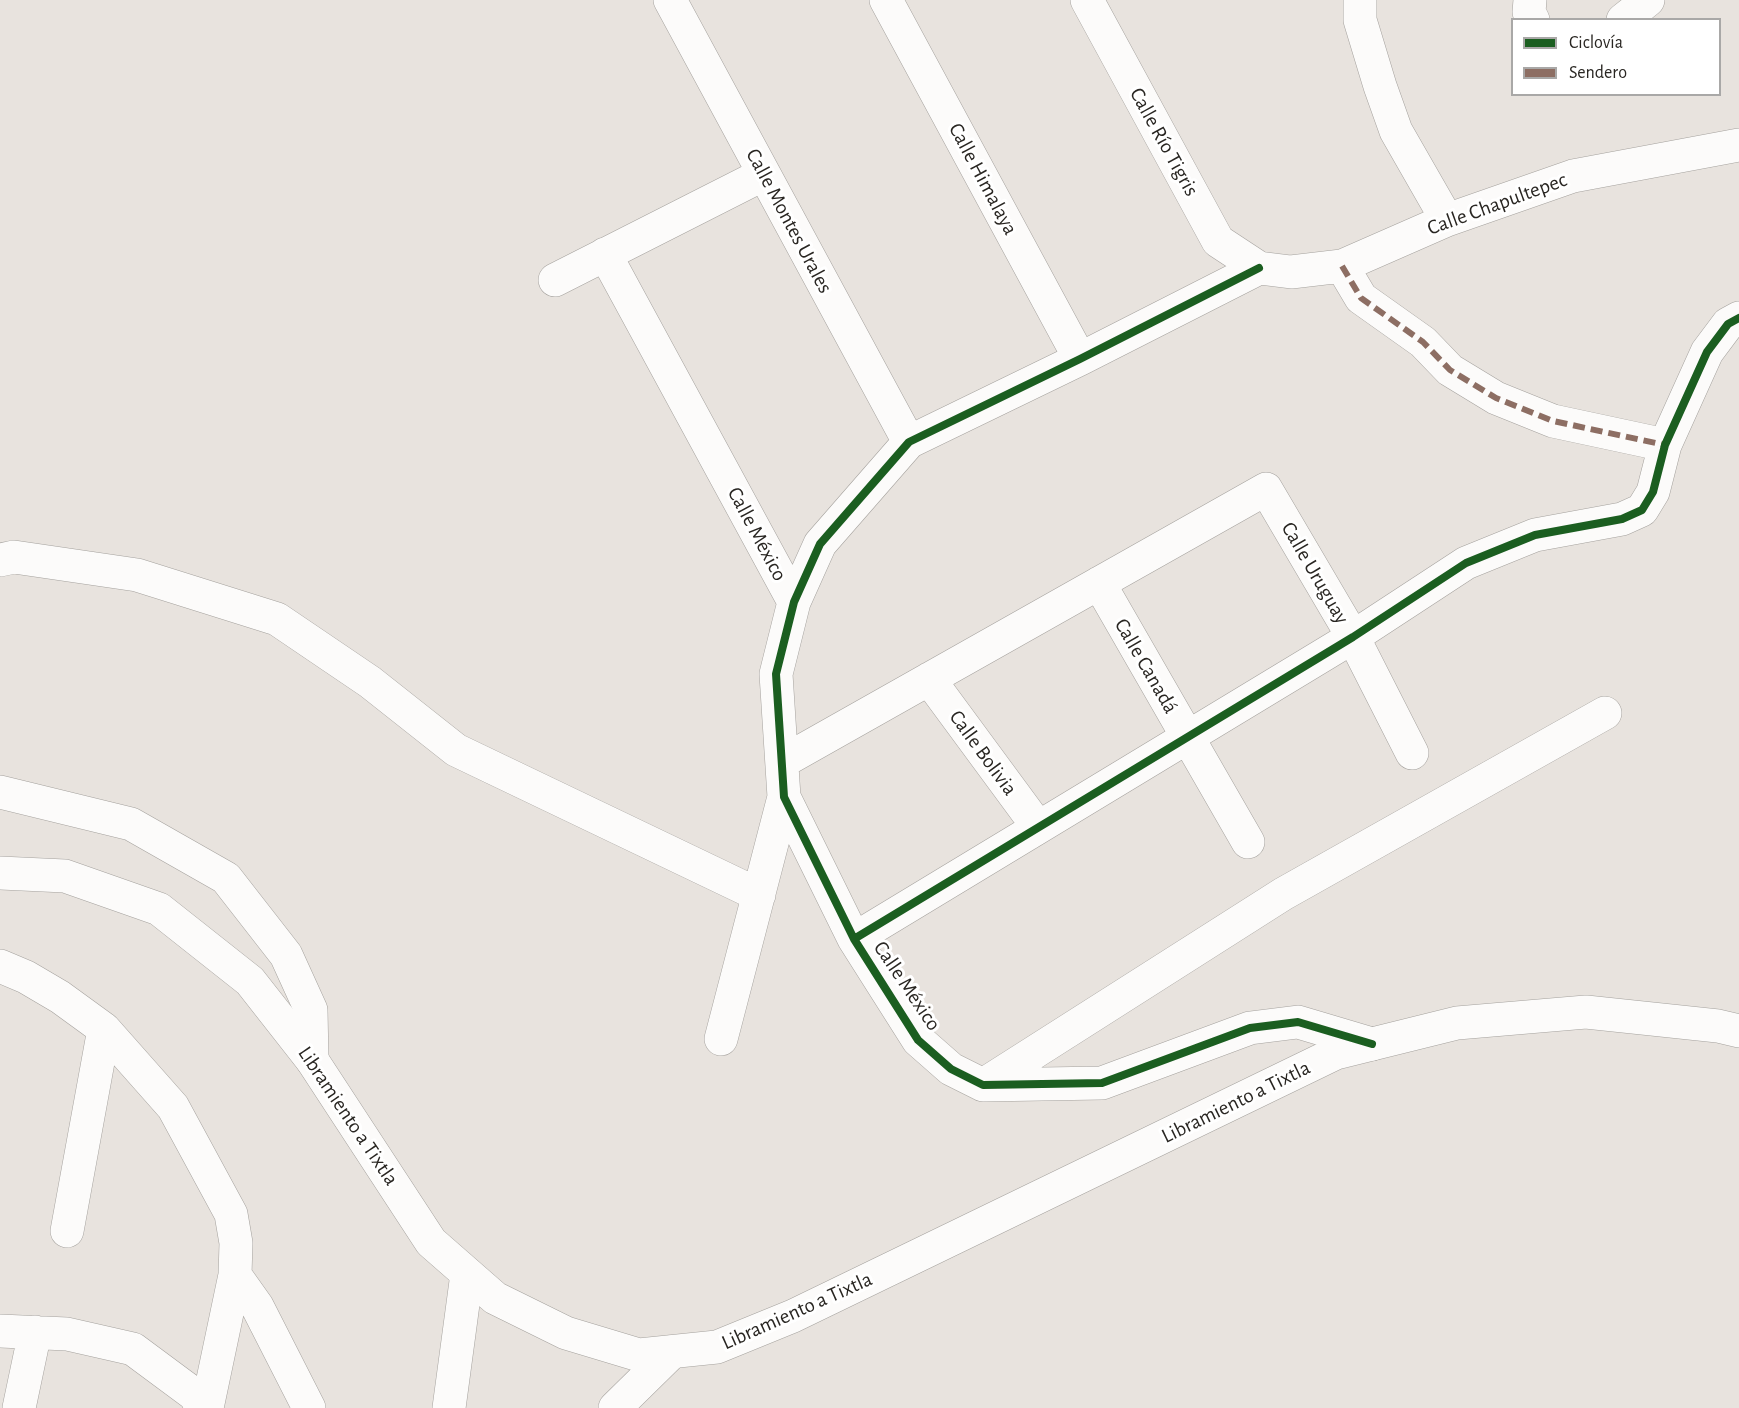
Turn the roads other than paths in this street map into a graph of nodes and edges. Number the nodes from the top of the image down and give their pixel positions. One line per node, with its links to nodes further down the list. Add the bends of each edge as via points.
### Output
1 (670, 0): 10 (street, Calle Montes Urales)
2 (886, 0): 17 (street, Calle Himalaya)
3 (1087, 0): 14 (street, Calle Río Tigris, via 1218,241)
4 (1360, 0): 11 (street, via 1360,20 1396,132)
5 (1530, 0): 7 (street)
6 (1648, 0): 8 (street)
7 (1532, 18)
8 (1626, 18)
9 (1739, 145): 11 (street, Calle Chapultepec, via 1573,176)
10 (764, 174): 12 (street); 18 (street, Calle Montes Urales)
11 (1447, 220): 13 (street, Calle Chapultepec)
12 (605, 254): 15 (street); 22 (street, Calle México)
13 (1342, 266): 14 (street, Calle Chapultepec, via 1291,272); 19 (street, via 1361,298 1423,342 1450,370 1496,398 1553,421)
14 (1259, 268): 17 (street)
15 (555, 280)
16 (1739, 318): 19 (street, via 1728,324 1707,352)
17 (1080, 359): 18 (street)
18 (909, 442): 22 (street, via 820,544)
19 (1665, 446): 23 (street, via 1653,492 1642,510 1622,519 1535,535 1466,563)
20 (0, 560): 34 (street, via 14,556 137,575 277,620 370,682 456,750)
21 (1099, 583): 23 (street, Calle Uruguay, via 1266,489); 24 (street); 26 (street, Calle Canadá)
22 (794, 602): 28 (street, Calle México, via 776,674)
23 (1353, 637): 26 (street); 27 (street, Calle Uruguay)
24 (929, 679): 28 (street); 31 (street, Calle Bolivia)
25 (1605, 713): 42 (street, via 1283,894)
26 (1187, 738): 31 (street); 32 (street, Calle Canadá)
27 (1412, 753)
28 (782, 762): 30 (street, Calle México)
29 (0, 792): 41 (street, via 131,824 226,878 286,955 311,1010)
30 (784, 797): 34 (street); 35 (street, Calle México)
31 (1038, 827): 35 (street)
32 (1248, 842)
33 (0, 873): 41 (street, Libramiento a Tixtla, via 64,876 159,909 250,981)
34 (759, 895): 39 (street)
35 (854, 939): 42 (street, Calle México, via 918,1040 951,1069)
36 (0, 966): 37 (street, via 60,997)
37 (104, 1029): 43 (street); 45 (street, via 173,1107 231,1214 236,1243)
38 (1739, 1031): 40 (street, Libramiento a Tixtla, via 1586,1012 1457,1023)
39 (721, 1039)
40 (1372, 1044): 42 (street, Calle México, via 1298,1022 1250,1028 1102,1083); 48 (street, Libramiento a Tixtla, via 1336,1053 793,1316 717,1347)
41 (312, 1060): 44 (street, Libramiento a Tixtla, via 431,1242)
42 (983, 1085)
43 (67, 1231)
44 (467, 1274): 48 (street, Libramiento a Tixtla, via 495,1298 566,1333 639,1355); 53 (street)
45 (235, 1275): 51 (street); 52 (street, via 258,1306)
46 (0, 1331): 47 (street)
47 (36, 1332): 49 (street); 50 (street, via 67,1334 134,1349 195,1395)
48 (672, 1352): 54 (street)
49 (19, 1408)
50 (202, 1408)
51 (207, 1408)
52 (309, 1408)
53 (449, 1408)
54 (615, 1408)

